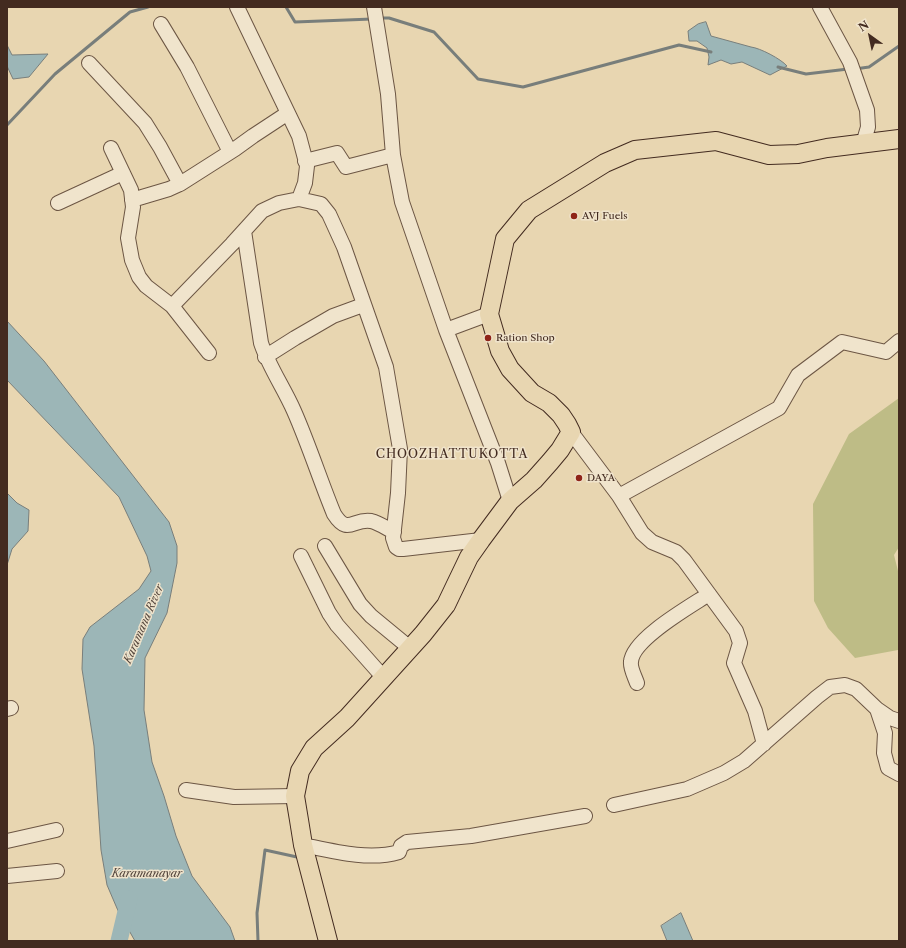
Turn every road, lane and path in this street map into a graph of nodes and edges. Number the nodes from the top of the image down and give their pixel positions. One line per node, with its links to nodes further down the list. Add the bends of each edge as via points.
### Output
1 (237, 7): 6 (street)
2 (374, 7): 11 (street, via 388,94)
3 (820, 7): 8 (street, via 852,68 867,110 868,127)
4 (161, 24): 10 (street, via 187,67)
5 (89, 63): 14 (street, via 144,123)
6 (288, 113): 10 (street); 12 (street, via 299,136)
7 (899, 139): 8 (main road)
8 (863, 144): 21 (main road, via 798,154 769,155 716,141 634,150 605,164 529,210 505,239)
9 (111, 148): 13 (street)
10 (230, 152): 14 (street)
11 (393, 155): 12 (street, via 346,167 337,153); 22 (street, via 407,218)
12 (306, 161): 15 (street, via 306,183)
13 (124, 173): 16 (street); 17 (street)
14 (180, 184): 16 (street)
15 (299, 199): 18 (street, via 279,203 262,212); 19 (street, via 321,204 329,214 344,246)
16 (132, 200): 20 (street, via 128,238 134,266 146,286)
17 (58, 203)
18 (244, 231): 20 (street); 25 (street, via 260,343)
19 (363, 305): 25 (street, via 332,316); 29 (street, via 386,367 400,449)
20 (172, 306): 24 (street)
21 (490, 314): 22 (street); 26 (main road, via 500,351 510,369 532,393 549,403 561,415)
22 (446, 330): 28 (street, via 498,463)
23 (899, 341): 27 (street, via 886,352 842,342 798,375 779,408)
24 (209, 353)
25 (265, 357): 29 (street, via 286,393 339,522 347,526 368,520)
26 (571, 432): 27 (street); 28 (main road, via 550,462)
27 (619, 496): 33 (street, via 642,533 652,542 676,552)
28 (510, 501): 30 (main road)
29 (394, 532): 30 (street, via 394,543 399,549)
30 (481, 540): 34 (main road, via 469,557 446,605)
31 (325, 546): 34 (street, via 360,604)
32 (301, 556): 35 (street, via 337,625)
33 (709, 594): 36 (street, via 646,638 634,652 630,663); 39 (street, via 736,631 740,643 734,663 755,712)
34 (411, 648): 35 (main road)
35 (384, 678): 42 (main road, via 347,718 310,752 300,771)
36 (637, 683)
37 (877, 709): 38 (street); 39 (street, via 856,689 844,685 830,687); 40 (street, via 885,733 884,753 888,768)
38 (899, 721)
39 (764, 744): 43 (street, via 744,761 688,790)
40 (899, 774)
41 (186, 790): 42 (street, via 234,797)
42 (295, 796): 47 (main road)
43 (614, 805)
44 (585, 816): 47 (street, via 472,836 407,842 401,846 399,852 391,854 345,854)
45 (56, 830): 46 (street)
46 (7, 841)
47 (303, 845): 50 (main road)
48 (56, 871): 49 (street)
49 (7, 876)
50 (328, 941)

